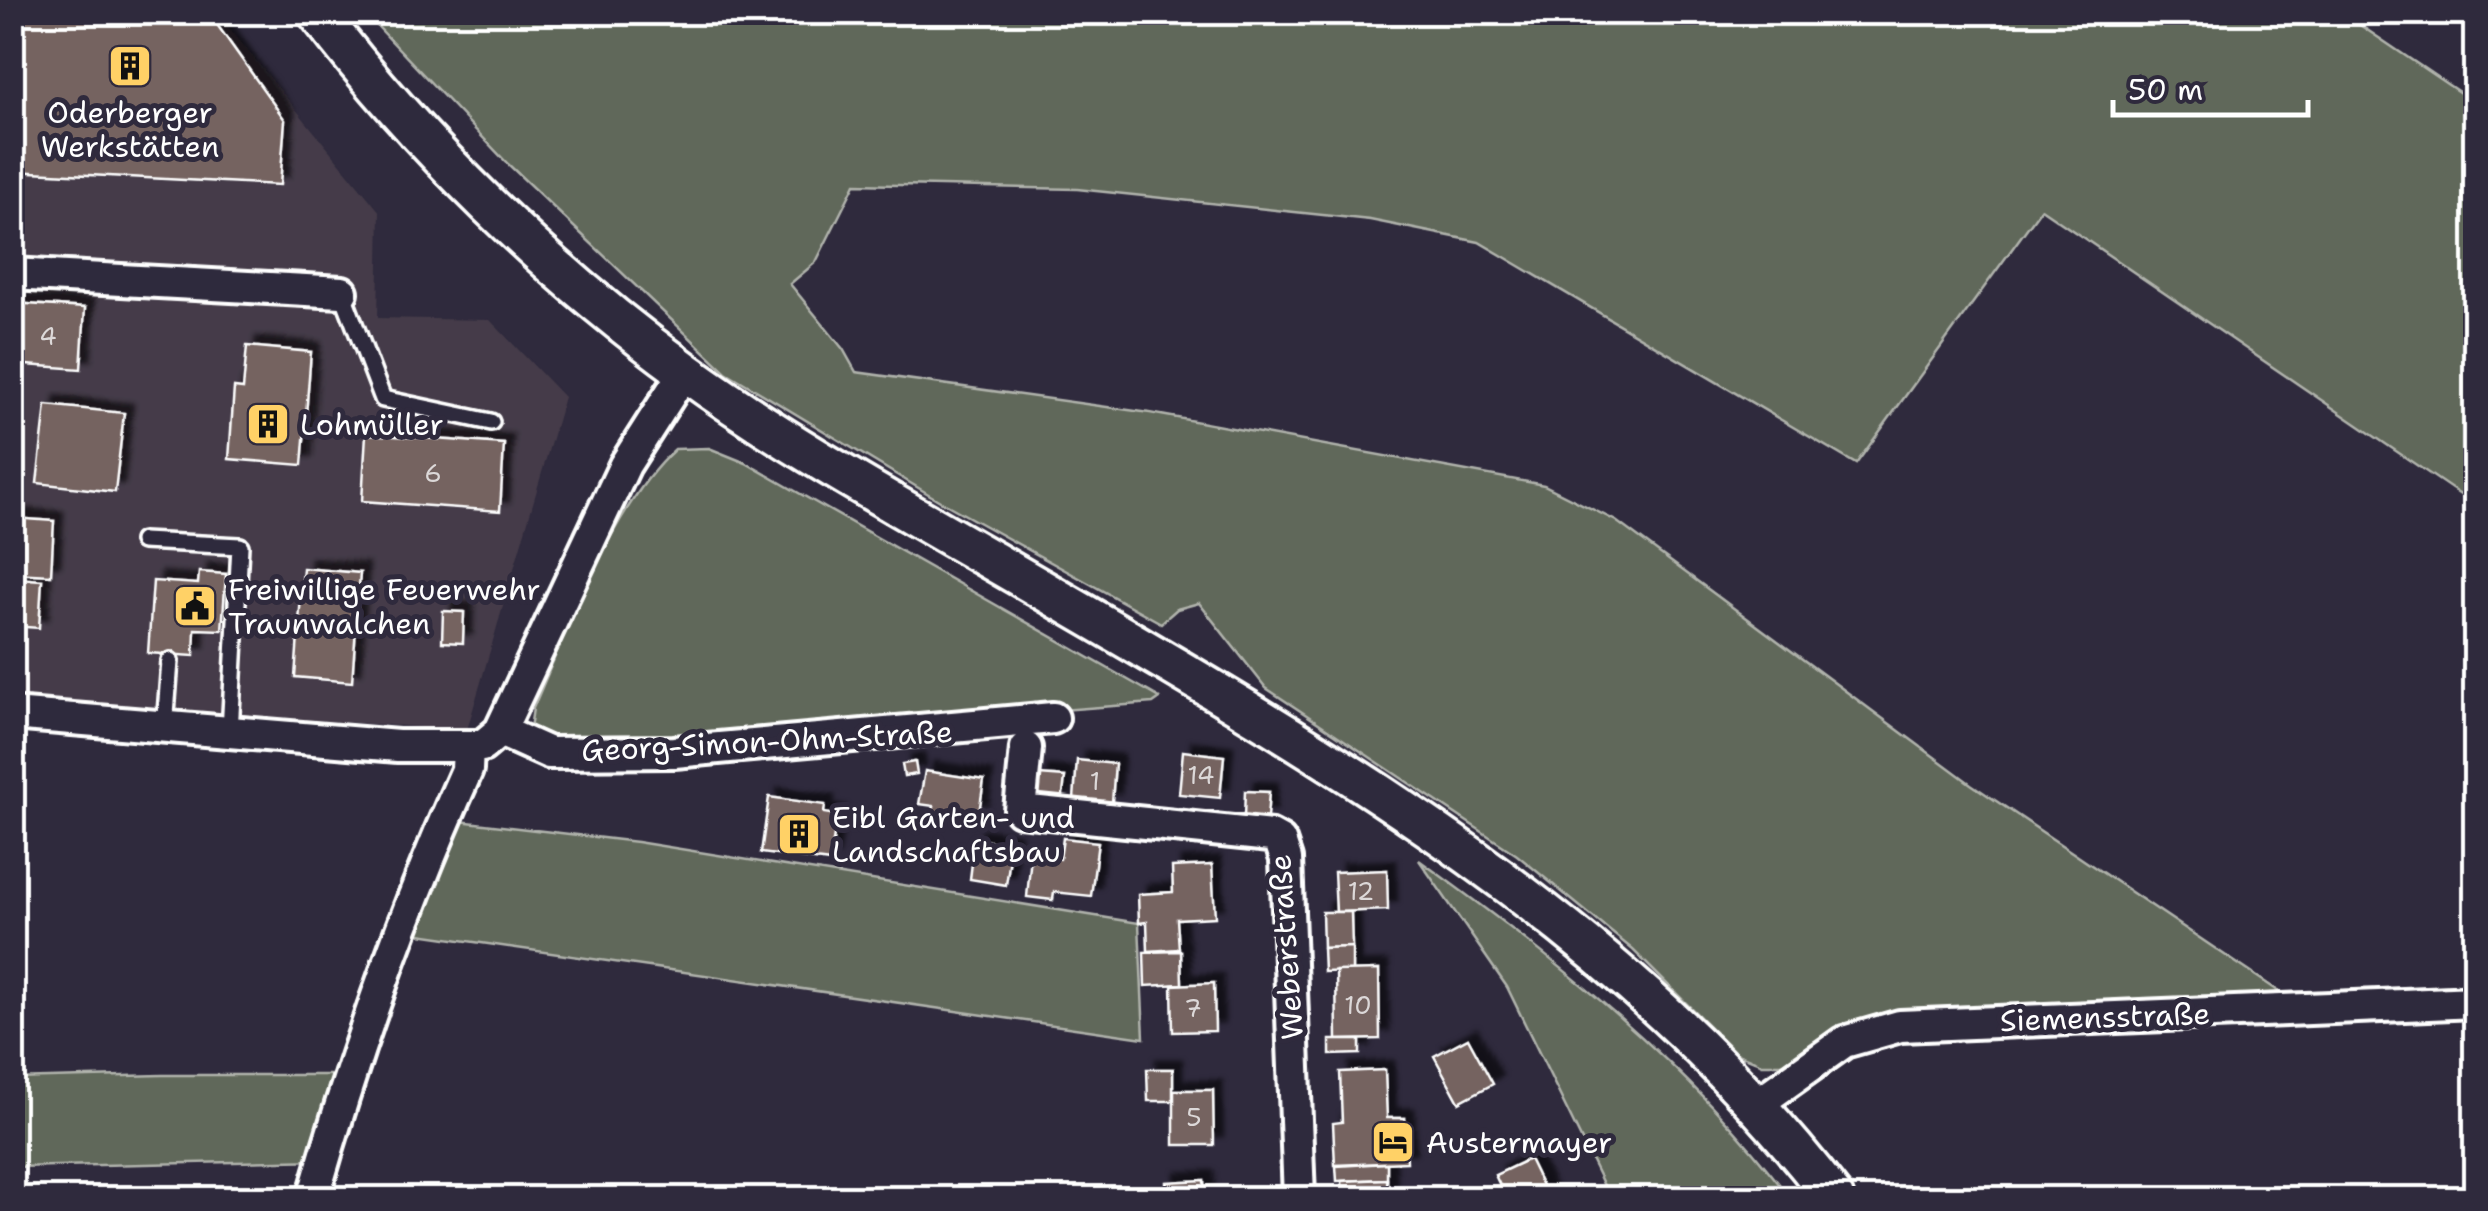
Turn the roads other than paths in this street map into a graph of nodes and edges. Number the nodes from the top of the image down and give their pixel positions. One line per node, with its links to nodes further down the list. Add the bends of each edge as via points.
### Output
1 (317, 12): 4 (street, via 397,111 479,195)
2 (12, 274): 3 (street)
3 (342, 292): 5 (lane, via 382,400)
4 (685, 371): 12 (street, via 625,465); 16 (street, via 841,474 1200,680 1390,799 1611,963)
5 (491, 422)
6 (142, 541): 11 (lane, via 240,546)
7 (170, 662): 10 (lane)
8 (12, 714): 10 (street)
9 (1053, 718): 12 (street, Georg-Simon-Ohm-Straße, via 660,753 549,753)
10 (165, 727): 11 (street)
11 (230, 732): 13 (street)
12 (500, 732): 13 (street, via 482,746)
13 (468, 747): 17 (street, via 467,770 400,924)
14 (1026, 748): 18 (street, Weberstraße, via 1020,810 1280,841 1286,859)
15 (2476, 1002): 16 (street, Siemensstraße, via 1900,1026 1844,1042)
16 (1756, 1104): 19 (street)
17 (313, 1198)
18 (1298, 1198)
19 (1834, 1198)

